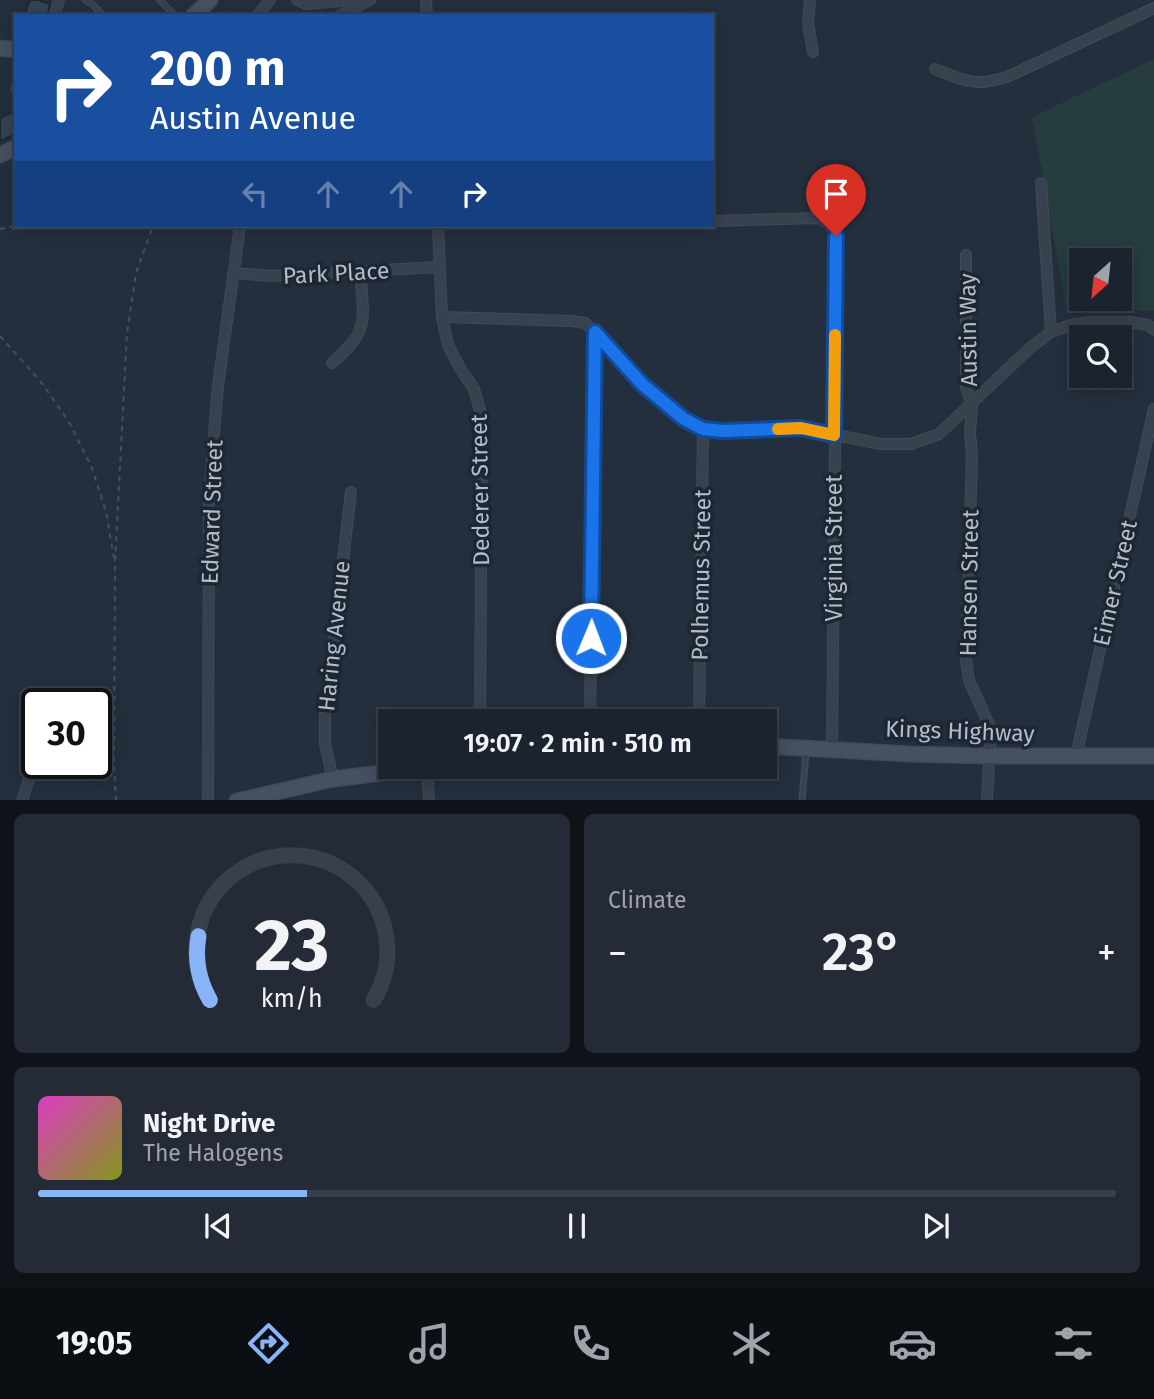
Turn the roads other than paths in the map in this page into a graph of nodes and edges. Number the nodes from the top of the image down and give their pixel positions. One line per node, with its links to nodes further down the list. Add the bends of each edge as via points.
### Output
1 (85, 0): 10 (lane)
2 (160, 0): 11 (lane)
3 (210, 0): 12 (street)
4 (270, 0): 13 (street)
5 (354, 0): 8 (street)
6 (370, 0): 14 (street)
7 (810, 0): 15 (street)
8 (300, 2)
9 (1154, 8): 16 (street, via 1007,77 968,81)
10 (102, 14)
11 (173, 14)
12 (195, 14)
13 (259, 14)
14 (343, 14)
15 (813, 52)
16 (935, 69)
17 (1041, 183): 28 (street)
18 (714, 221): 33 (street, Virginia Street, via 818,218 829,224 836,236)
19 (240, 228): 24 (street, Edward Street)
20 (438, 228): 22 (street, Dederer Street)
21 (966, 255): 30 (street, Austin Way, via 965,388)
22 (439, 267): 23 (street, Park Place); 25 (street, Dederer Street)
23 (360, 272): 24 (street, Park Place); 29 (street, via 360,331)
24 (234, 273): 49 (street, Edward Street, via 209,496)
25 (442, 317): 27 (street, via 571,321 585,323); 35 (street, Dederer Street, via 448,345 474,388 482,417)
26 (1154, 330): 28 (street, via 1130,322 1089,322)
27 (595, 332): 32 (street, via 642,384); 36 (street)
28 (1051, 332): 30 (street)
29 (332, 363)
30 (972, 405): 33 (street, via 939,435 911,444); 41 (street, Hansen Street, via 966,660 990,729)
31 (1154, 409): 42 (street, Eimer Street)
32 (703, 429): 33 (street, via 801,428); 37 (street, Polhemus Street)
33 (834, 435): 40 (street, Virginia Street)
34 (351, 492): 46 (street, Haring Avenue, via 325,716 325,744)
35 (480, 709)
36 (590, 709)
37 (699, 709)
38 (777, 747): 39 (street, Kings Highway)
39 (806, 748): 40 (street, Kings Highway); 52 (lane)
40 (832, 749): 41 (street, Kings Highway)
41 (989, 756): 42 (street, Kings Highway); 53 (street, Hansen Street)
42 (1076, 756): 43 (street, Kings Highway)
43 (1154, 757)
44 (378, 774): 46 (street)
45 (30, 779): 48 (street)
46 (333, 779): 50 (street)
47 (431, 779): 51 (street)
48 (22, 800)
49 (208, 800)
50 (237, 800)
51 (429, 800)
52 (802, 800)
53 (987, 800)

